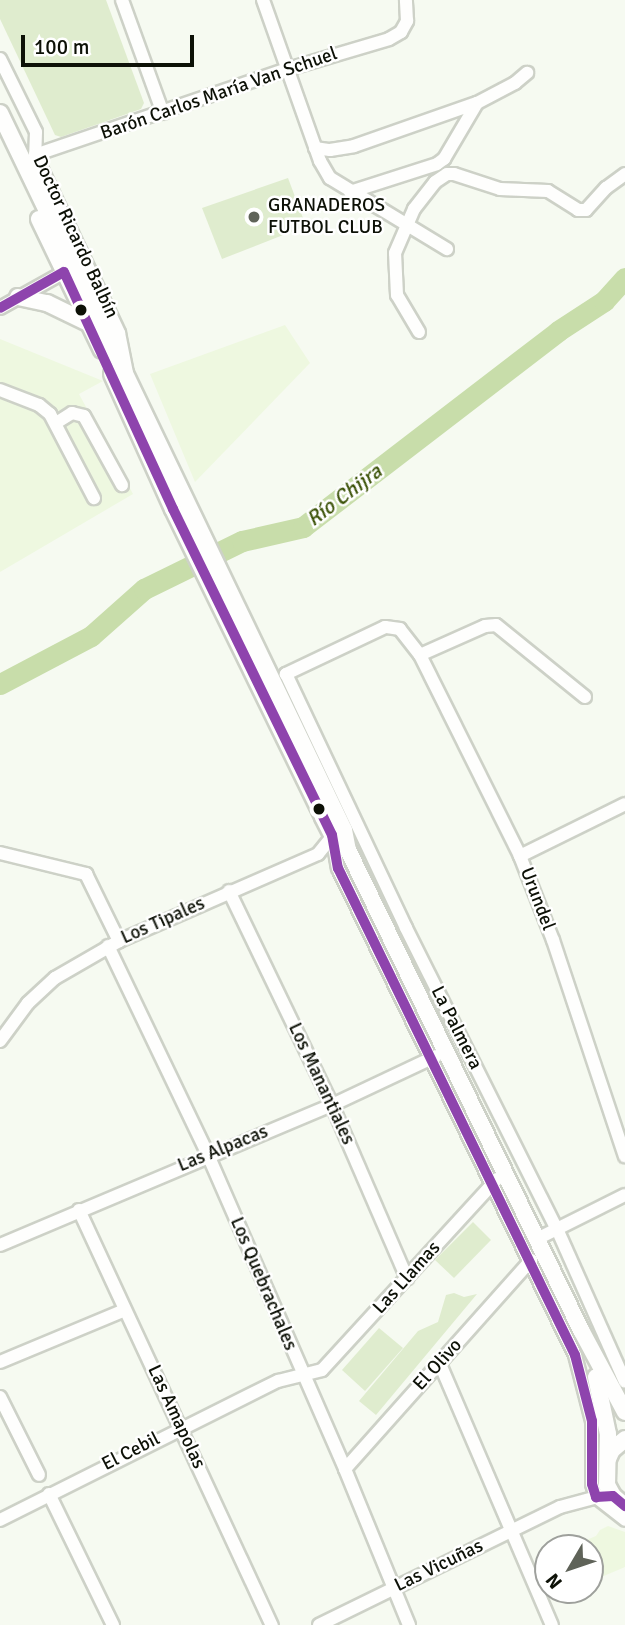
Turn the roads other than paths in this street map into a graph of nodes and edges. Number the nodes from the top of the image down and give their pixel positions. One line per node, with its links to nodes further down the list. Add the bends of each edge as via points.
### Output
1 (122, 0): 9 (street)
2 (263, 0): 5 (street)
3 (406, 0): 5 (street, Barón Carlos María Van Schuel, via 407,21 401,32)
4 (0, 59): 12 (street, Doctor Ricardo Balbín, via 36,132)
5 (288, 69): 9 (street, Barón Carlos María Van Schuel); 11 (street)
6 (527, 73): 7 (street)
7 (477, 103): 11 (street, via 354,146); 13 (street)
8 (0, 113): 19 (main road)
9 (163, 113): 12 (street, Barón Carlos María Van Schuel)
10 (0, 135): 19 (main road)
11 (315, 148): 16 (street, via 330,178)
12 (36, 155): 19 (street, Doctor Ricardo Balbín)
13 (437, 164): 14 (street); 16 (street)
14 (447, 174): 15 (street, via 500,189 548,191 578,210 586,210); 17 (street, via 414,209)
15 (625, 174)
16 (350, 192): 17 (street)
17 (406, 227): 18 (street); 23 (street, via 395,253 394,277 397,295)
18 (446, 249)
19 (75, 267): 20 (street); 22 (main road); 28 (main road)
20 (18, 297): 21 (street); 22 (main road, via 47,303)
21 (0, 308)
22 (88, 323): 28 (main road)
23 (419, 332)
24 (0, 390): 25 (street, via 39,405)
25 (56, 423): 26 (street, via 72,413 84,416); 27 (street)
26 (122, 485)
27 (94, 498)
28 (180, 506): 30 (main road)
29 (420, 655): 30 (street, Urundel, via 400,629 385,628); 31 (street, via 496,625); 35 (street, Urundel)
30 (272, 679): 33 (main road); 37 (street, La Palmera)
31 (585, 697)
32 (625, 804): 35 (street)
33 (338, 832): 36 (street, Los Tipales, via 318,854); 38 (main road); 42 (street, via 338,868)
34 (0, 853): 39 (street, Los Quebrachales, via 86,874)
35 (520, 856): 47 (street, Urundel)
36 (229, 891): 39 (street, Los Tipales); 43 (street, Los Manantiales)
37 (406, 928): 38 (street); 44 (street, La Palmera)
38 (390, 936): 41 (main road)
39 (113, 943): 40 (street, Los Tipales, via 42,988); 46 (street, Los Quebrachales)
40 (0, 1041)
41 (446, 1052): 42 (street, Las Alpacas); 45 (main road)
42 (430, 1058): 43 (street, Las Alpacas); 49 (street)
43 (332, 1105): 46 (street, Las Alpacas); 56 (street, Los Manantiales)
44 (505, 1125): 45 (street); 52 (street, La Palmera)
45 (486, 1134): 48 (main road)
46 (208, 1156): 51 (street, Las Alpacas); 61 (street, Los Quebrachales)
47 (625, 1156)
48 (506, 1173): 49 (street, Las Llamas); 53 (main road)
49 (491, 1183): 55 (street); 56 (street, Las Llamas)
50 (625, 1195): 52 (street)
51 (79, 1210): 54 (street, Las Alpacas); 57 (street, Las Amapolas)
52 (557, 1229): 53 (street); 62 (street, La Palmera)
53 (537, 1239): 58 (main road)
54 (0, 1245)
55 (531, 1260): 60 (street, El Olivo); 70 (street, via 585,1385 592,1421)
56 (407, 1278): 61 (street, Las Llamas, via 323,1370)
57 (125, 1310): 59 (street); 65 (street, Las Amapolas)
58 (581, 1330): 64 (main road); 67 (main road, via 602,1396 608,1434)
59 (0, 1363)
60 (440, 1364): 68 (street, El Olivo); 74 (street)
61 (303, 1376): 65 (street, El Cebil, via 278,1381); 68 (street, Los Quebrachales)
62 (625, 1382)
63 (0, 1397): 69 (street)
64 (625, 1412)
65 (180, 1427): 71 (street, El Cebil); 77 (street, Las Amapolas)
66 (625, 1439): 67 (main road, via 612,1450)
67 (606, 1466): 70 (street, Las Vicuñas); 72 (main road)
68 (345, 1469): 75 (street, Los Quebrachales)
69 (39, 1475)
70 (594, 1490): 72 (street); 72 (street); 74 (street, Las Vicuñas)
71 (49, 1494): 73 (street, El Cebil); 76 (street)
72 (622, 1507)
73 (0, 1520)
74 (512, 1530): 75 (street, Las Vicuñas); 80 (street)
75 (393, 1588): 78 (street, Las Vicuñas); 79 (street, Los Quebrachales)
76 (113, 1625)
77 (272, 1625)
78 (319, 1625)
79 (409, 1625)
80 (552, 1625)

